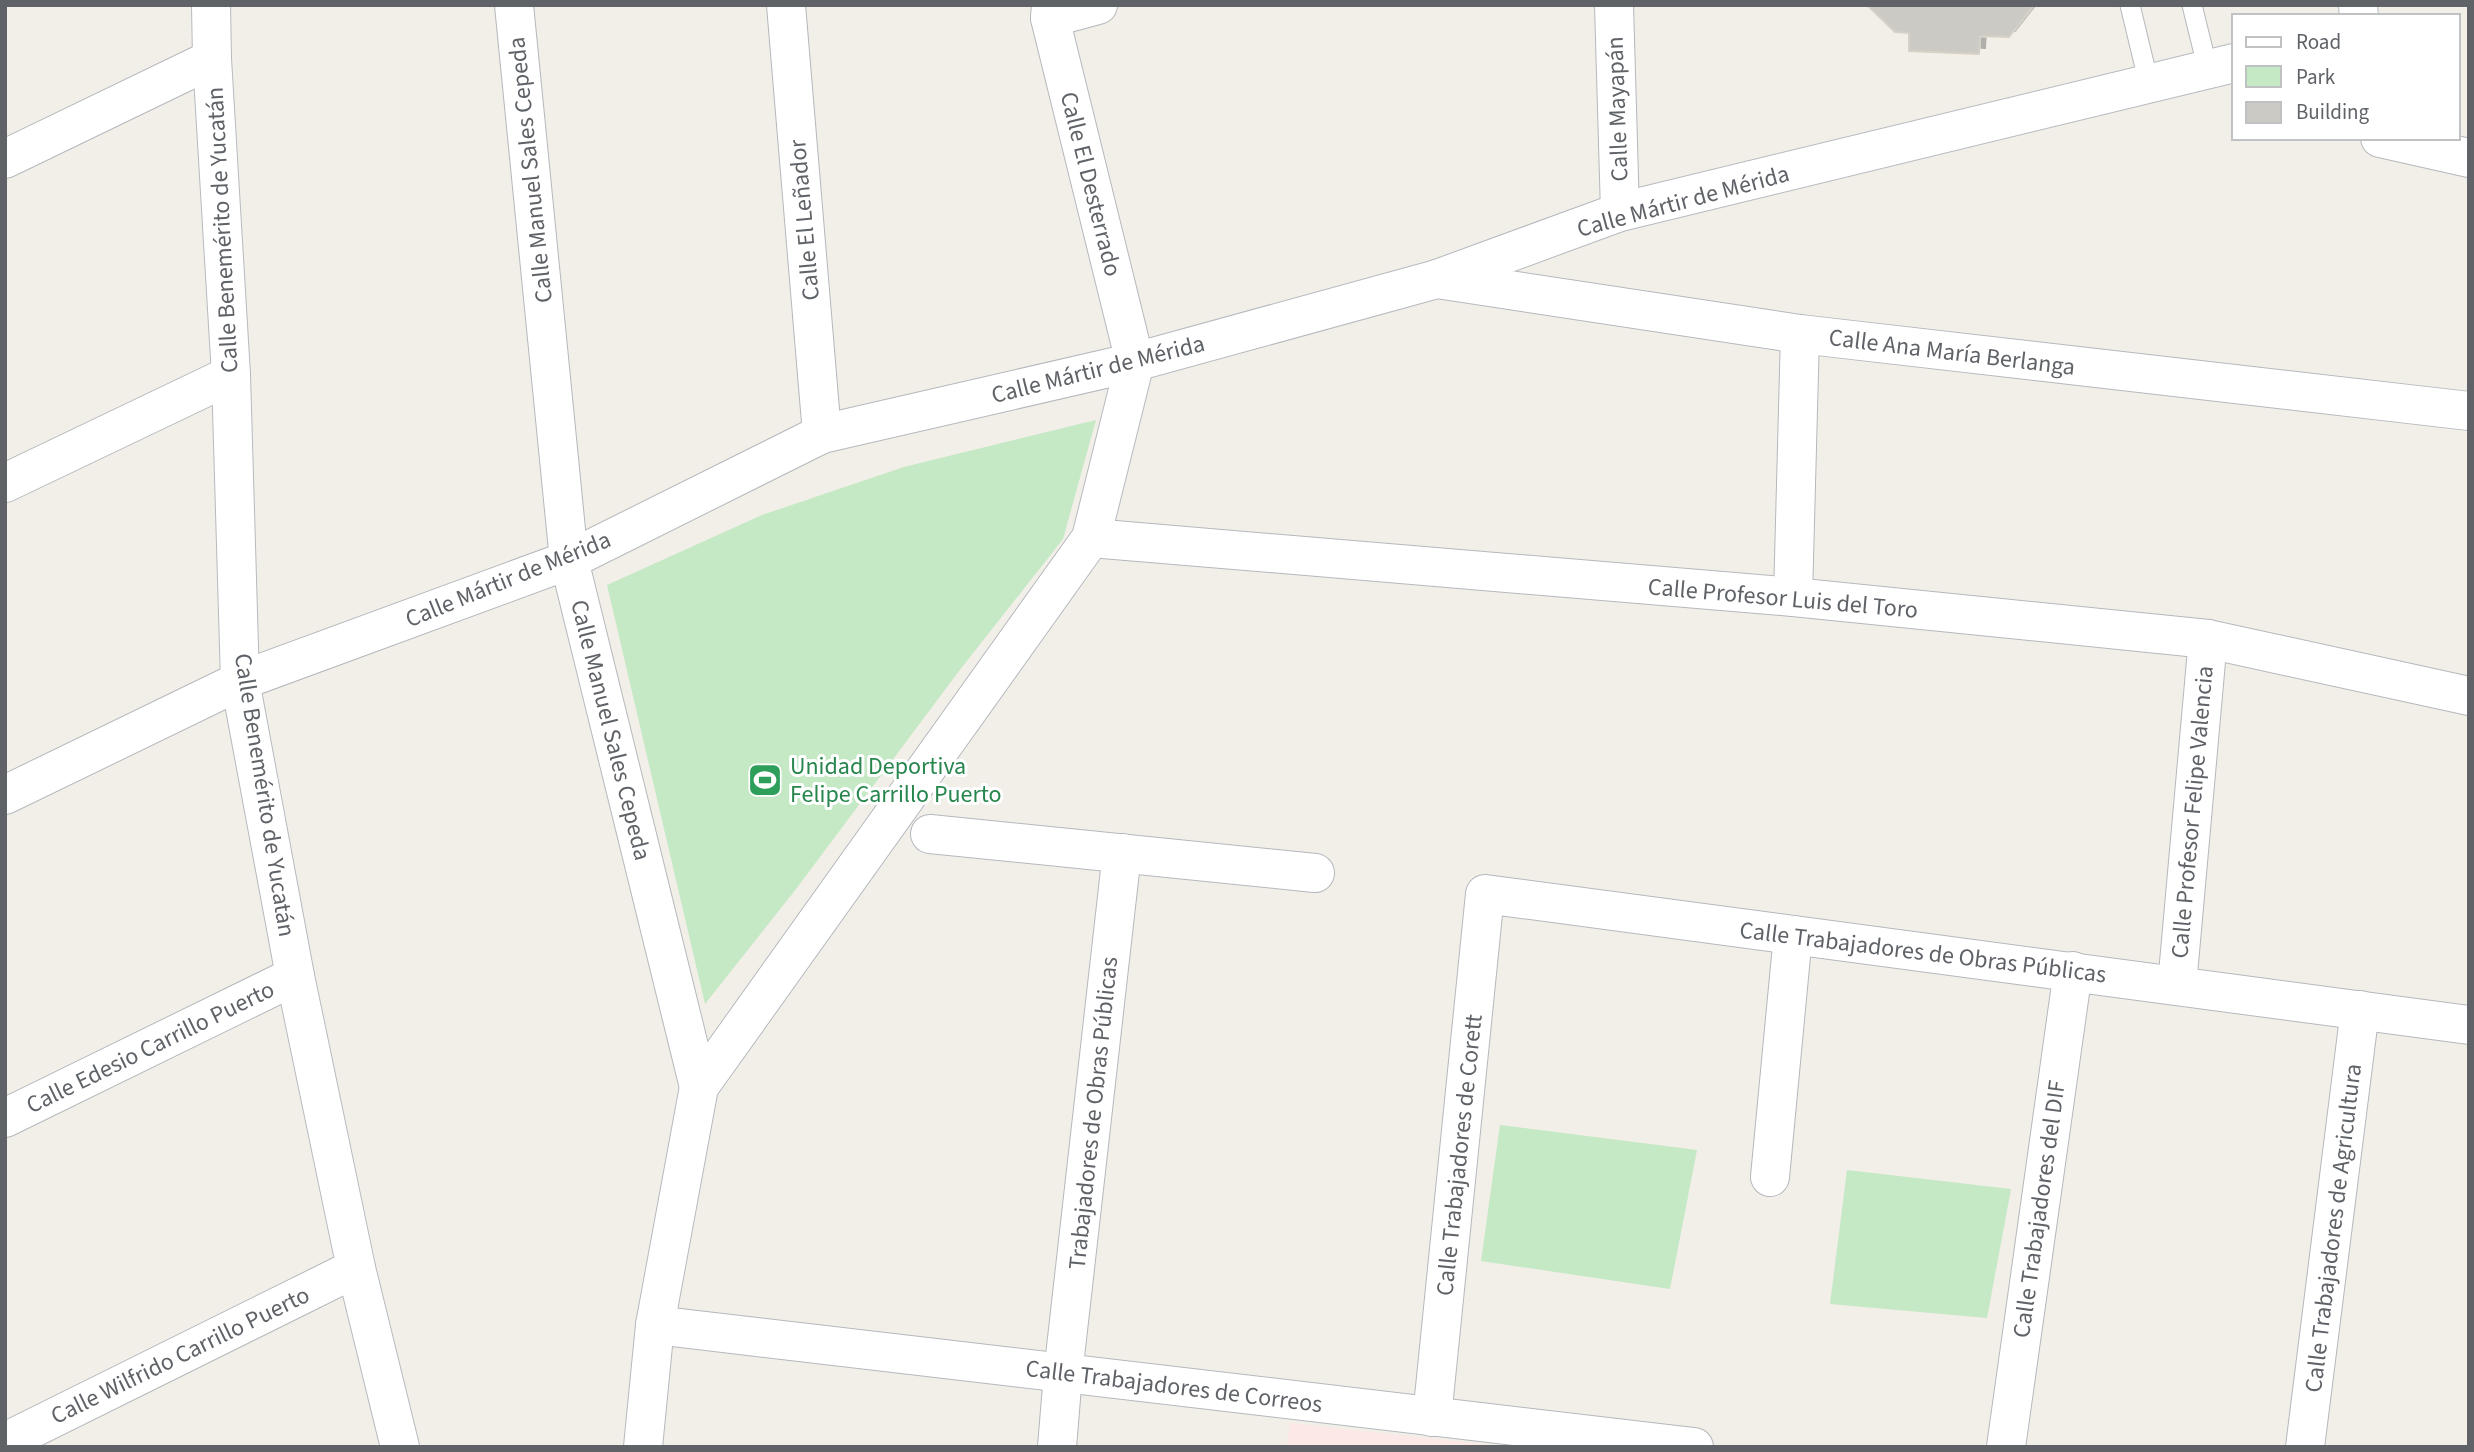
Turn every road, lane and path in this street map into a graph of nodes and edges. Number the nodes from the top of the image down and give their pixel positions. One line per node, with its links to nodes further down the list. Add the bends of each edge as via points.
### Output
1 (211, 5): 9 (street, Calle Benemérito de Yucatán)
2 (514, 5): 24 (street, Calle Manuel Sales Cepeda)
3 (786, 5): 21 (street, Calle El Leñador)
4 (1098, 5): 8 (street)
5 (1614, 5): 15 (street, Calle Mayapán)
6 (2130, 5): 11 (lane)
7 (2192, 5): 10 (lane)
8 (1051, 11): 18 (street, Calle El Desterrado)
9 (212, 59): 14 (street); 19 (street, Calle Benemérito de Yucatán)
10 (2221, 66): 11 (street, Calle Mártir de Mérida)
11 (2148, 84): 15 (street, Calle Mártir de Mérida)
12 (2385, 140): 13 (street)
13 (2469, 158)
14 (5, 159)
15 (1620, 212): 16 (street, Calle Mártir de Mérida)
16 (1437, 279): 17 (street, Calle Ana María Berlanga); 18 (street, Calle Mártir de Mérida)
17 (1800, 334): 20 (street, Calle Ana María Berlanga); 25 (street)
18 (1135, 362): 21 (street, Calle Mártir de Mérida); 23 (street)
19 (231, 375): 22 (street); 27 (street, Calle Benemérito de Yucatán)
20 (2469, 411)
21 (822, 434): 24 (street, Calle Mártir de Mérida)
22 (5, 483)
23 (1091, 538): 25 (street, Calle Profesor Luis del Toro); 40 (street)
24 (569, 560): 27 (street, Calle Mártir de Mérida); 40 (street, Calle Manuel Sales Cepeda)
25 (1793, 597): 26 (street, Calle Profesor Luis del Toro)
26 (2207, 639): 28 (street, Calle Profesor Luis del Toro); 37 (street, Calle Profesor Felipe Valencia)
27 (240, 681): 29 (street, Calle Mártir de Mérida); 36 (street, Calle Benemérito de Yucatán)
28 (2469, 696)
29 (5, 795)
30 (930, 834): 31 (street)
31 (1122, 853): 32 (street); 45 (street, Trabajadores de Obras Públicas)
32 (1315, 873)
33 (1485, 894): 34 (street, Calle Trabajadores de Obras Públicas); 46 (street, Calle Trabajadores de Corett)
34 (1793, 935): 35 (street, Calle Trabajadores de Obras Públicas); 42 (street)
35 (2073, 971): 37 (street, Calle Trabajadores de Obras Públicas); 52 (street, Calle Trabajadores del DIF)
36 (296, 976): 41 (street, Calle Edesio Carrillo Puerto); 43 (street, Calle Benemérito de Yucatán)
37 (2177, 985): 38 (street, Calle Trabajadores de Obras Públicas)
38 (2360, 1010): 39 (street, Calle Trabajadores de Obras Públicas); 53 (street, Calle Trabajadores de Agricultura)
39 (2469, 1026)
40 (699, 1087): 44 (street, Calle Manuel Sales Cepeda)
41 (5, 1118)
42 (1770, 1177)
43 (356, 1268): 47 (street, Calle Wilfrido Carrillo Puerto); 48 (street, Calle Benemérito de Yucatán)
44 (655, 1325): 45 (street, Calle Trabajadores de Correos); 49 (street, Calle Manuel Sales Cepeda)
45 (1063, 1374): 46 (street, Calle Trabajadores de Correos); 50 (street, Trabajadores de Obras Públicas)
46 (1432, 1416): 51 (street, Calle Trabajadores de Correos)
47 (5, 1442)
48 (400, 1447)
49 (643, 1447)
50 (1057, 1447)
51 (1694, 1447)
52 (2006, 1447)
53 (2305, 1447)

